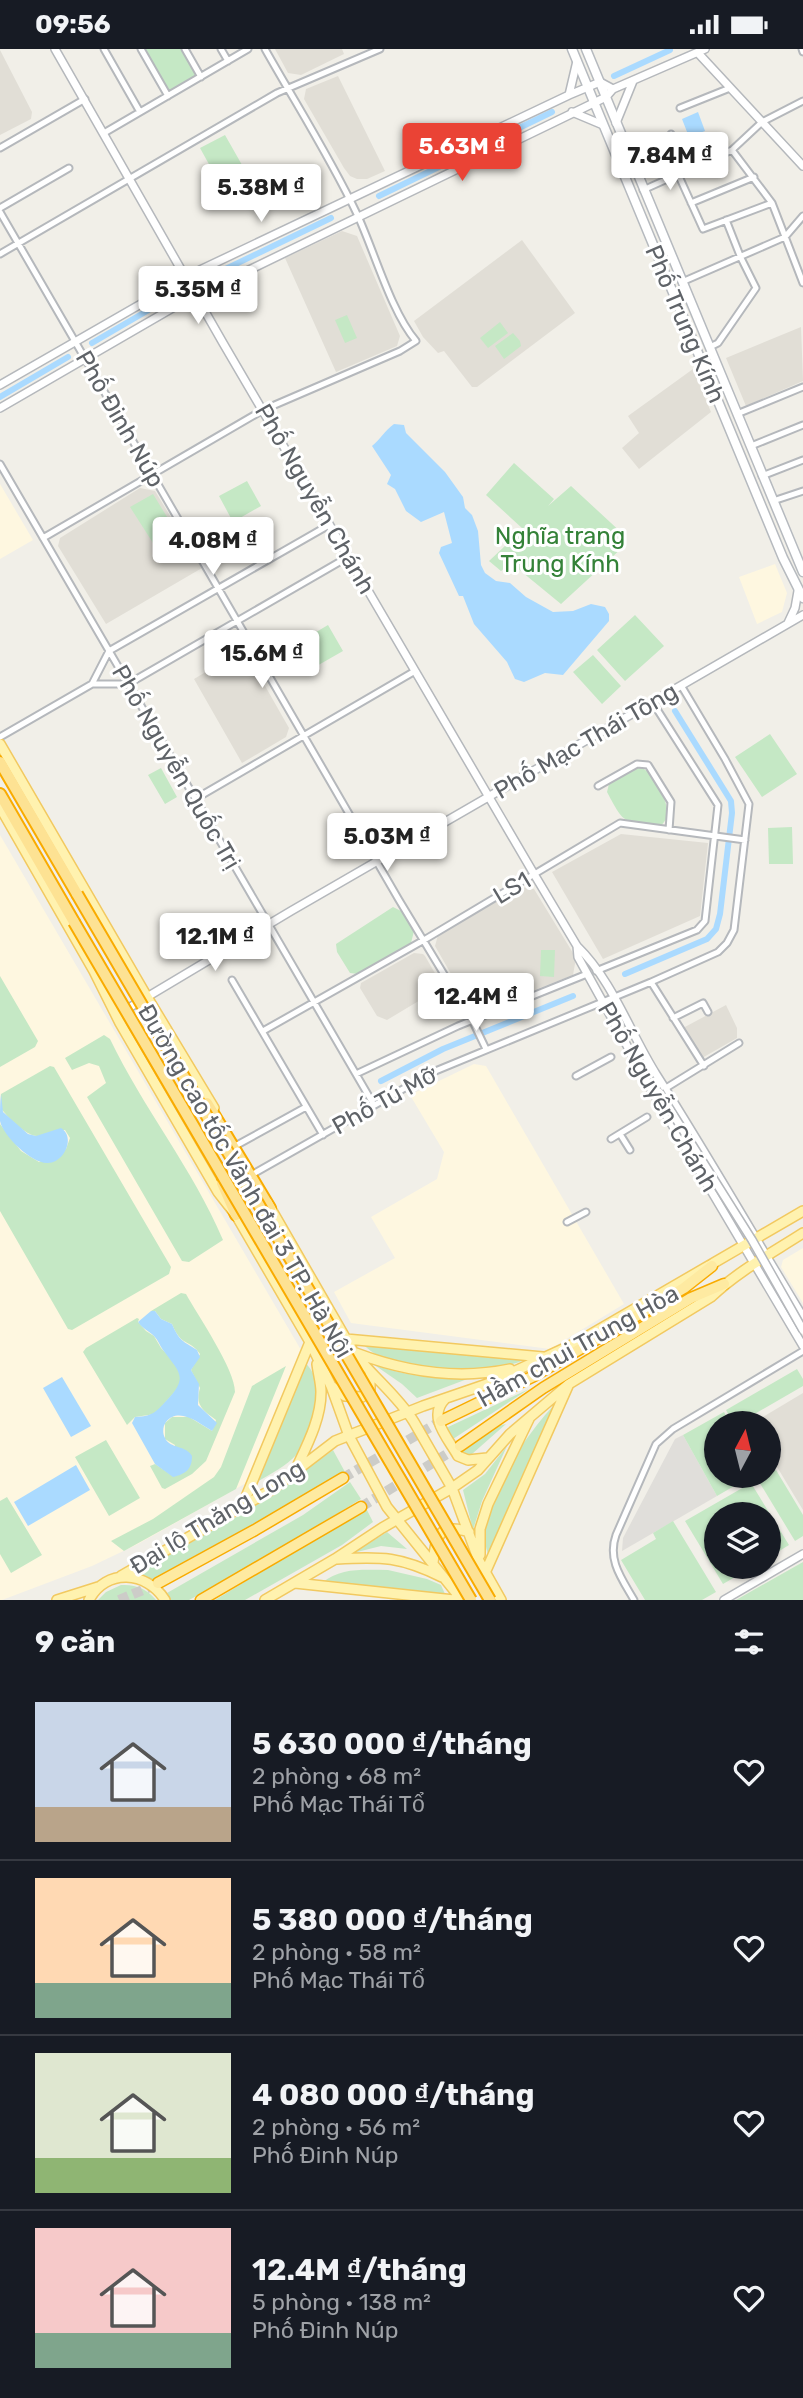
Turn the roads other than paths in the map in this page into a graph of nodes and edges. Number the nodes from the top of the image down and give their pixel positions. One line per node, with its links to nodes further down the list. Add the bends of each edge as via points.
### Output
1 (55, 49): 24 (street, Phố Nguyễn Chánh)
2 (104, 49): 29 (street)
3 (141, 49): 22 (street)
4 (185, 49): 14 (street)
5 (221, 49): 12 (street)
6 (248, 49): 12 (street)
7 (265, 49): 19 (street)
8 (380, 49): 19 (street)
9 (572, 49): 13 (main road, Phố Trung Kính)
10 (586, 49): 16 (main road, Phố Trung Kính)
11 (698, 50): 15 (street); 18 (street)
12 (228, 61): 14 (street)
13 (577, 61): 17 (main road, Phố Trung Kính); 21 (street)
14 (201, 77): 22 (street)
15 (633, 81): 20 (street); 33 (street)
16 (600, 82): 17 (street); 20 (street); 23 (main road, Phố Trung Kính)
17 (588, 87): 21 (street); 27 (main road, Phố Trung Kính)
18 (730, 88): 28 (street); 32 (street)
19 (288, 89): 44 (street); 46 (street)
20 (613, 89): 23 (street)
21 (569, 95): 25 (street)
22 (168, 96): 29 (street)
23 (606, 97): 27 (street); 33 (main road, Phố Trung Kính)
24 (85, 99): 35 (street, Phố Nguyễn Chánh); 37 (street)
25 (556, 101): 31 (street); 46 (street)
26 (803, 101): 32 (street)
27 (594, 102): 30 (street); 34 (main road, Phố Trung Kính)
28 (680, 108)
29 (140, 112): 35 (street)
30 (572, 112): 31 (street); 34 (street)
31 (564, 116): 50 (street)
32 (762, 122): 38 (street); 39 (street)
33 (616, 123): 45 (main road, Phố Trung Kính)
34 (603, 125): 82 (main road, Phố Trung Kính)
35 (104, 133): 44 (street, Phố Nguyễn Chánh)
36 (671, 134): 41 (street)
37 (0, 148)
38 (732, 150): 41 (street); 43 (street)
39 (803, 166)
40 (69, 168): 49 (street)
41 (686, 171): 42 (street)
42 (678, 174): 45 (street); 47 (street)
43 (754, 177): 47 (street); 48 (street)
44 (130, 180): 54 (street); 57 (street, Phố Nguyễn Chánh)
45 (643, 190): 58 (main road, Phố Trung Kính)
46 (349, 198): 50 (street); 57 (street)
47 (691, 203): 52 (street, via 703,229)
48 (772, 203): 52 (street); 53 (street)
49 (0, 210): 54 (street, Phố Đinh Núp)
50 (358, 216): 60 (street); 67 (street, via 416,341)
51 (803, 216): 53 (street)
52 (726, 220): 56 (street)
53 (785, 237): 56 (street); 59 (street)
54 (17, 244): 55 (street); 61 (street, Phố Đinh Núp)
55 (0, 254)
56 (741, 258): 58 (street); 62 (street, via 757,288 718,343)
57 (186, 277): 60 (street, Phố Nguyễn Chánh); 61 (street)
58 (682, 282): 62 (main road, Phố Trung Kính)
59 (803, 283)
60 (197, 296): 63 (street); 67 (street, Phố Nguyễn Chánh)
61 (74, 342): 63 (street, Phố Đinh Núp); 64 (street)
62 (710, 347): 68 (main road, Phố Trung Kính)
63 (85, 359): 66 (street); 73 (street, Phố Đinh Núp)
64 (0, 385)
65 (803, 387): 68 (street)
66 (0, 408)
67 (264, 411): 73 (street); 77 (street, Phố Nguyễn Chánh)
68 (737, 414): 70 (main road, Phố Trung Kính)
69 (803, 425): 70 (street)
70 (750, 446): 74 (main road, Phố Trung Kính)
71 (803, 460): 74 (street)
72 (0, 464): 78 (street, Phố Nguyễn Quốc Trị)
73 (152, 475): 78 (street); 81 (street, Phố Đinh Núp)
74 (762, 476): 76 (main road, Phố Trung Kính)
75 (803, 491): 76 (street)
76 (773, 501): 80 (main road, Phố Trung Kính)
77 (329, 525): 79 (street, Phố Nguyễn Chánh); 81 (street)
78 (43, 538): 86 (street, Phố Nguyễn Quốc Trị)
79 (348, 557): 84 (street); 87 (street, Phố Nguyễn Chánh)
80 (803, 572)
81 (219, 589): 84 (street, Phố Đinh Núp); 86 (street)
82 (801, 595): 85 (street)
83 (803, 615): 85 (street, Phố Mạc Thái Tông)
84 (238, 621): 89 (street); 92 (street, Phố Đinh Núp)
85 (788, 624): 90 (street, Phố Mạc Thái Tông)
86 (109, 651): 88 (street); 89 (street, Phố Nguyễn Quốc Trị)
87 (415, 671): 92 (street); 98 (street, Phố Nguyễn Chánh)
88 (92, 684): 89 (street); 93 (street)
89 (128, 684): 99 (street, Phố Nguyễn Quốc Trị)
90 (682, 687): 91 (street, Phố Mạc Thái Tông); 103 (street, Phố Tú Mỡ, via 747,799)
91 (653, 703): 98 (street, Phố Mạc Thái Tông); 102 (street, via 717,803)
92 (304, 735): 99 (street); 104 (street, Phố Đinh Núp)
93 (0, 737)
94 (0, 744): 115 (main road)
95 (0, 762): 106 (highway, Đường cao tốc Vành đai 3 TP. Hà Nội)
96 (598, 786): 101 (street, via 645,763 671,802)
97 (0, 794): 107 (highway, Đường cao tốc Vành đai 3 TP. Hà Nội)
98 (490, 797): 104 (street, Phố Mạc Thái Tông); 105 (street, Phố Nguyễn Chánh)
99 (195, 799): 108 (street, Phố Nguyễn Quốc Trị)
100 (0, 807): 120 (main road)
101 (669, 830): 102 (street, LS1); 105 (street, LS1, via 620,823)
102 (718, 837): 103 (street, LS1); 111 (street, via 703,926)
103 (745, 840): 114 (street, Phố Tú Mỡ, via 736,922 727,943)
104 (377, 862): 108 (street, Phố Mạc Thái Tông); 109 (street, Phố Đinh Núp)
105 (534, 874): 109 (street, LS1); 110 (street, Phố Nguyễn Chánh)
106 (77, 894): 141 (highway, bridge, via 95,915); 201 (highway, Đường cao tốc Vành đai 3 TP. Hà Nội, bridge)
107 (74, 922): 146 (highway, bridge); 200 (highway, Đường cao tốc Vành đai 3 TP. Hà Nội, bridge)
108 (269, 925): 115 (street, Phố Mạc Thái Tông); 117 (street, Phố Nguyễn Quốc Trị)
109 (424, 940): 117 (street, LS1); 122 (street, Phố Đinh Núp)
110 (577, 946): 111 (street, Phố Nguyễn Chánh); 112 (street, Phố Nguyễn Chánh)
111 (596, 971): 116 (street, Phố Nguyễn Chánh)
112 (587, 974): 118 (street, Phố Nguyễn Chánh); 122 (street, Phố Tú Mỡ)
113 (232, 980): 123 (street)
114 (652, 982): 116 (street, Phố Tú Mỡ); 121 (street)
115 (147, 997): 120 (street, Phố Mạc Thái Tông); 138 (main road)
116 (613, 998): 118 (street, Phố Tú Mỡ); 131 (street, Phố Nguyễn Chánh)
117 (315, 1002): 123 (street, LS1); 128 (street, Phố Nguyễn Quốc Trị)
118 (603, 1002): 125 (street, Phố Tú Mỡ); 130 (street, Phố Nguyễn Chánh)
119 (708, 1012): 121 (street, via 702,1003)
120 (116, 1015): 146 (main road, via 218,1192)
121 (673, 1018): 127 (street)
122 (473, 1022): 125 (street, Phố Đinh Núp); 128 (street, Phố Tú Mỡ)
123 (263, 1031): 133 (street)
124 (739, 1043): 127 (street)
125 (486, 1049): 132 (street, Phố Tú Mỡ)
126 (611, 1056): 129 (street)
127 (704, 1066): 131 (street)
128 (356, 1074): 132 (street, Phố Nguyễn Quốc Trị)
129 (576, 1076)
130 (648, 1080): 131 (street); 145 (street, Phố Nguyễn Chánh)
131 (662, 1090): 142 (street, Phố Nguyễn Chánh); 158 (street, bridge)
132 (374, 1105): 136 (street, Phố Tú Mỡ)
133 (306, 1107): 136 (street); 138 (street)
134 (647, 1117): 135 (street)
135 (620, 1134): 137 (street); 139 (street)
136 (323, 1135): 140 (street, Phố Tú Mỡ)
137 (611, 1139)
138 (237, 1145): 140 (main road)
139 (629, 1150)
140 (253, 1174): 141 (main road)
141 (270, 1207): 159 (main road)
142 (740, 1209): 145 (street, via 736,1217); 149 (street, Phố Nguyễn Chánh)
143 (803, 1211): 149 (main road, Đại lộ Thăng Long)
144 (586, 1212): 147 (street)
145 (725, 1213): 150 (street, Phố Nguyễn Chánh)
146 (236, 1215): 160 (main road)
147 (567, 1222)
148 (803, 1233): 151 (main road)
149 (757, 1238): 150 (main road, Đại lộ Thăng Long); 151 (street, Phố Nguyễn Chánh)
150 (744, 1245): 152 (street, Phố Nguyễn Chánh); 153 (main road, Đại lộ Thăng Long)
151 (767, 1256): 152 (main road); 154 (street, Phố Nguyễn Chánh)
152 (754, 1263): 155 (main road); 156 (street, Phố Nguyễn Chánh)
153 (712, 1266): 164 (main road, Đại lộ Thăng Long); 172 (highway, Hầm chui Trung Hòa, via 684,1288 534,1376)
154 (782, 1282): 156 (street, via 772,1277); 157 (street, Phố Nguyễn Chánh)
155 (724, 1284): 167 (main road, via 711,1297); 174 (highway, Hầm chui Trung Hòa, via 691,1298 543,1388)
156 (768, 1288): 161 (street, Phố Nguyễn Chánh)
157 (803, 1317)
158 (803, 1330)
159 (346, 1339): 162 (main road); 164 (main road)
160 (310, 1342): 163 (main road); 180 (main road)
161 (803, 1348): 203 (street, via 656,1444 613,1547 616,1568)
162 (354, 1353): 165 (main road, via 410,1370 438,1373); 166 (main road)
163 (316, 1355): 168 (main road); 176 (main road, via 320,1404)
164 (545, 1357): 165 (main road, Đại lộ Thăng Long)
165 (525, 1366): 169 (main road, Đại lộ Thăng Long)
166 (370, 1374): 168 (main road, via 370,1390 362,1397 345,1396); 170 (main road)
167 (569, 1384): 171 (main road); 187 (main road)
168 (331, 1386): 173 (main road)
169 (446, 1398): 170 (main road, Đại lộ Thăng Long); 175 (main road, via 436,1417 458,1456)
170 (408, 1413): 173 (main road, Đại lộ Thăng Long); 178 (main road)
171 (531, 1414): 175 (main road); 185 (main road, via 488,1504 480,1529)
172 (441, 1421)
173 (349, 1436): 176 (main road, Đại lộ Thăng Long, via 335,1441); 181 (main road)
174 (460, 1446)
175 (487, 1458): 178 (main road)
176 (295, 1473): 180 (main road, Đại lộ Thăng Long)
177 (344, 1478): 191 (highway)
178 (452, 1488): 181 (main road); 182 (main road)
179 (361, 1507): 196 (highway)
180 (241, 1509): 188 (main road, Đại lộ Thăng Long)
181 (396, 1520): 184 (main road); 186 (main road)
182 (469, 1532): 185 (main road); 186 (main road, via 444,1531 436,1543)
183 (803, 1554): 204 (street)
184 (335, 1559): 189 (main road, via 393,1558); 190 (main road)
185 (480, 1560): 187 (main road)
186 (433, 1563): 189 (main road)
187 (485, 1573): 202 (main road)
188 (121, 1576): 192 (main road, Đại lộ Thăng Long); 195 (main road, via 152,1584)
189 (444, 1577): 199 (main road)
190 (295, 1583): 197 (main road); 198 (main road)
191 (158, 1584)
192 (98, 1587): 193 (main road); 194 (main road)
193 (57, 1600)
194 (89, 1600)
195 (165, 1600)
196 (201, 1600)
197 (265, 1600)
198 (454, 1600)
199 (462, 1600)
200 (471, 1600)
201 (490, 1600)
202 (501, 1600)
203 (634, 1600)
204 (724, 1600)

